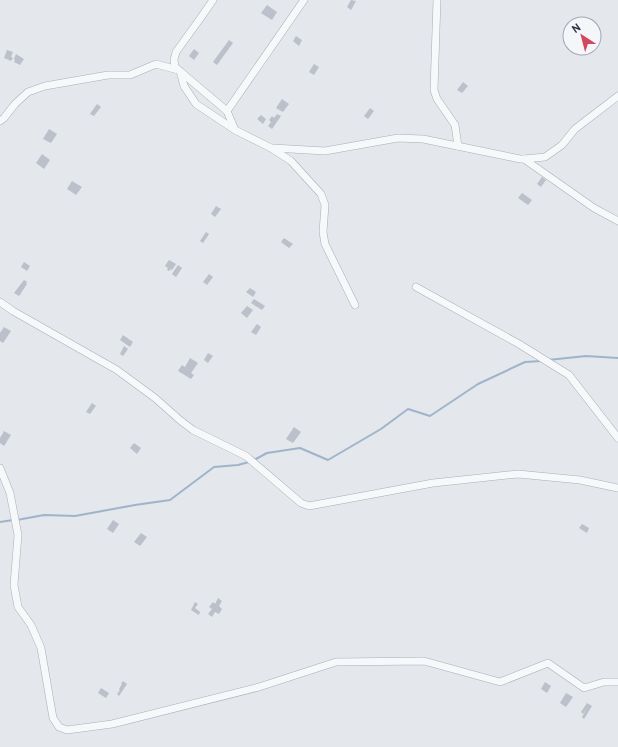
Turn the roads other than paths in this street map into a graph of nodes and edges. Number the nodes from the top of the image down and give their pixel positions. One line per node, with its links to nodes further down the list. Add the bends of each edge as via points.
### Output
1 (212, 0): 4 (street, via 176,52 174,60)
2 (304, 0): 6 (street)
3 (437, 0): 9 (street, via 434,90 437,99 455,125)
4 (180, 71): 6 (street); 7 (street, via 156,64 130,75 108,75 45,86 28,92); 8 (street, via 184,86 196,104)
5 (618, 96): 11 (street, via 575,129 562,145 545,157)
6 (227, 111): 8 (street)
7 (0, 121)
8 (235, 130): 10 (street)
9 (458, 146): 10 (street, via 423,138 398,138 325,151); 11 (street)
10 (270, 148): 15 (street, via 291,161 321,194 325,205 325,244)
11 (524, 159): 12 (street, via 594,208)
12 (618, 221)
13 (416, 287): 16 (street, via 569,375)
14 (0, 302): 19 (street, via 117,370 155,398 181,422 246,456 301,503 309,506 433,483 518,474 580,480)
15 (356, 305)
16 (618, 438)
17 (0, 468): 18 (street)
18 (2, 477): 20 (street, via 10,493 18,535 14,585 18,607 31,625 41,648 53,718 59,727 67,730 112,724 259,687 336,662 424,661 500,682 548,663 584,688 604,682)
19 (618, 488)
20 (618, 682)

